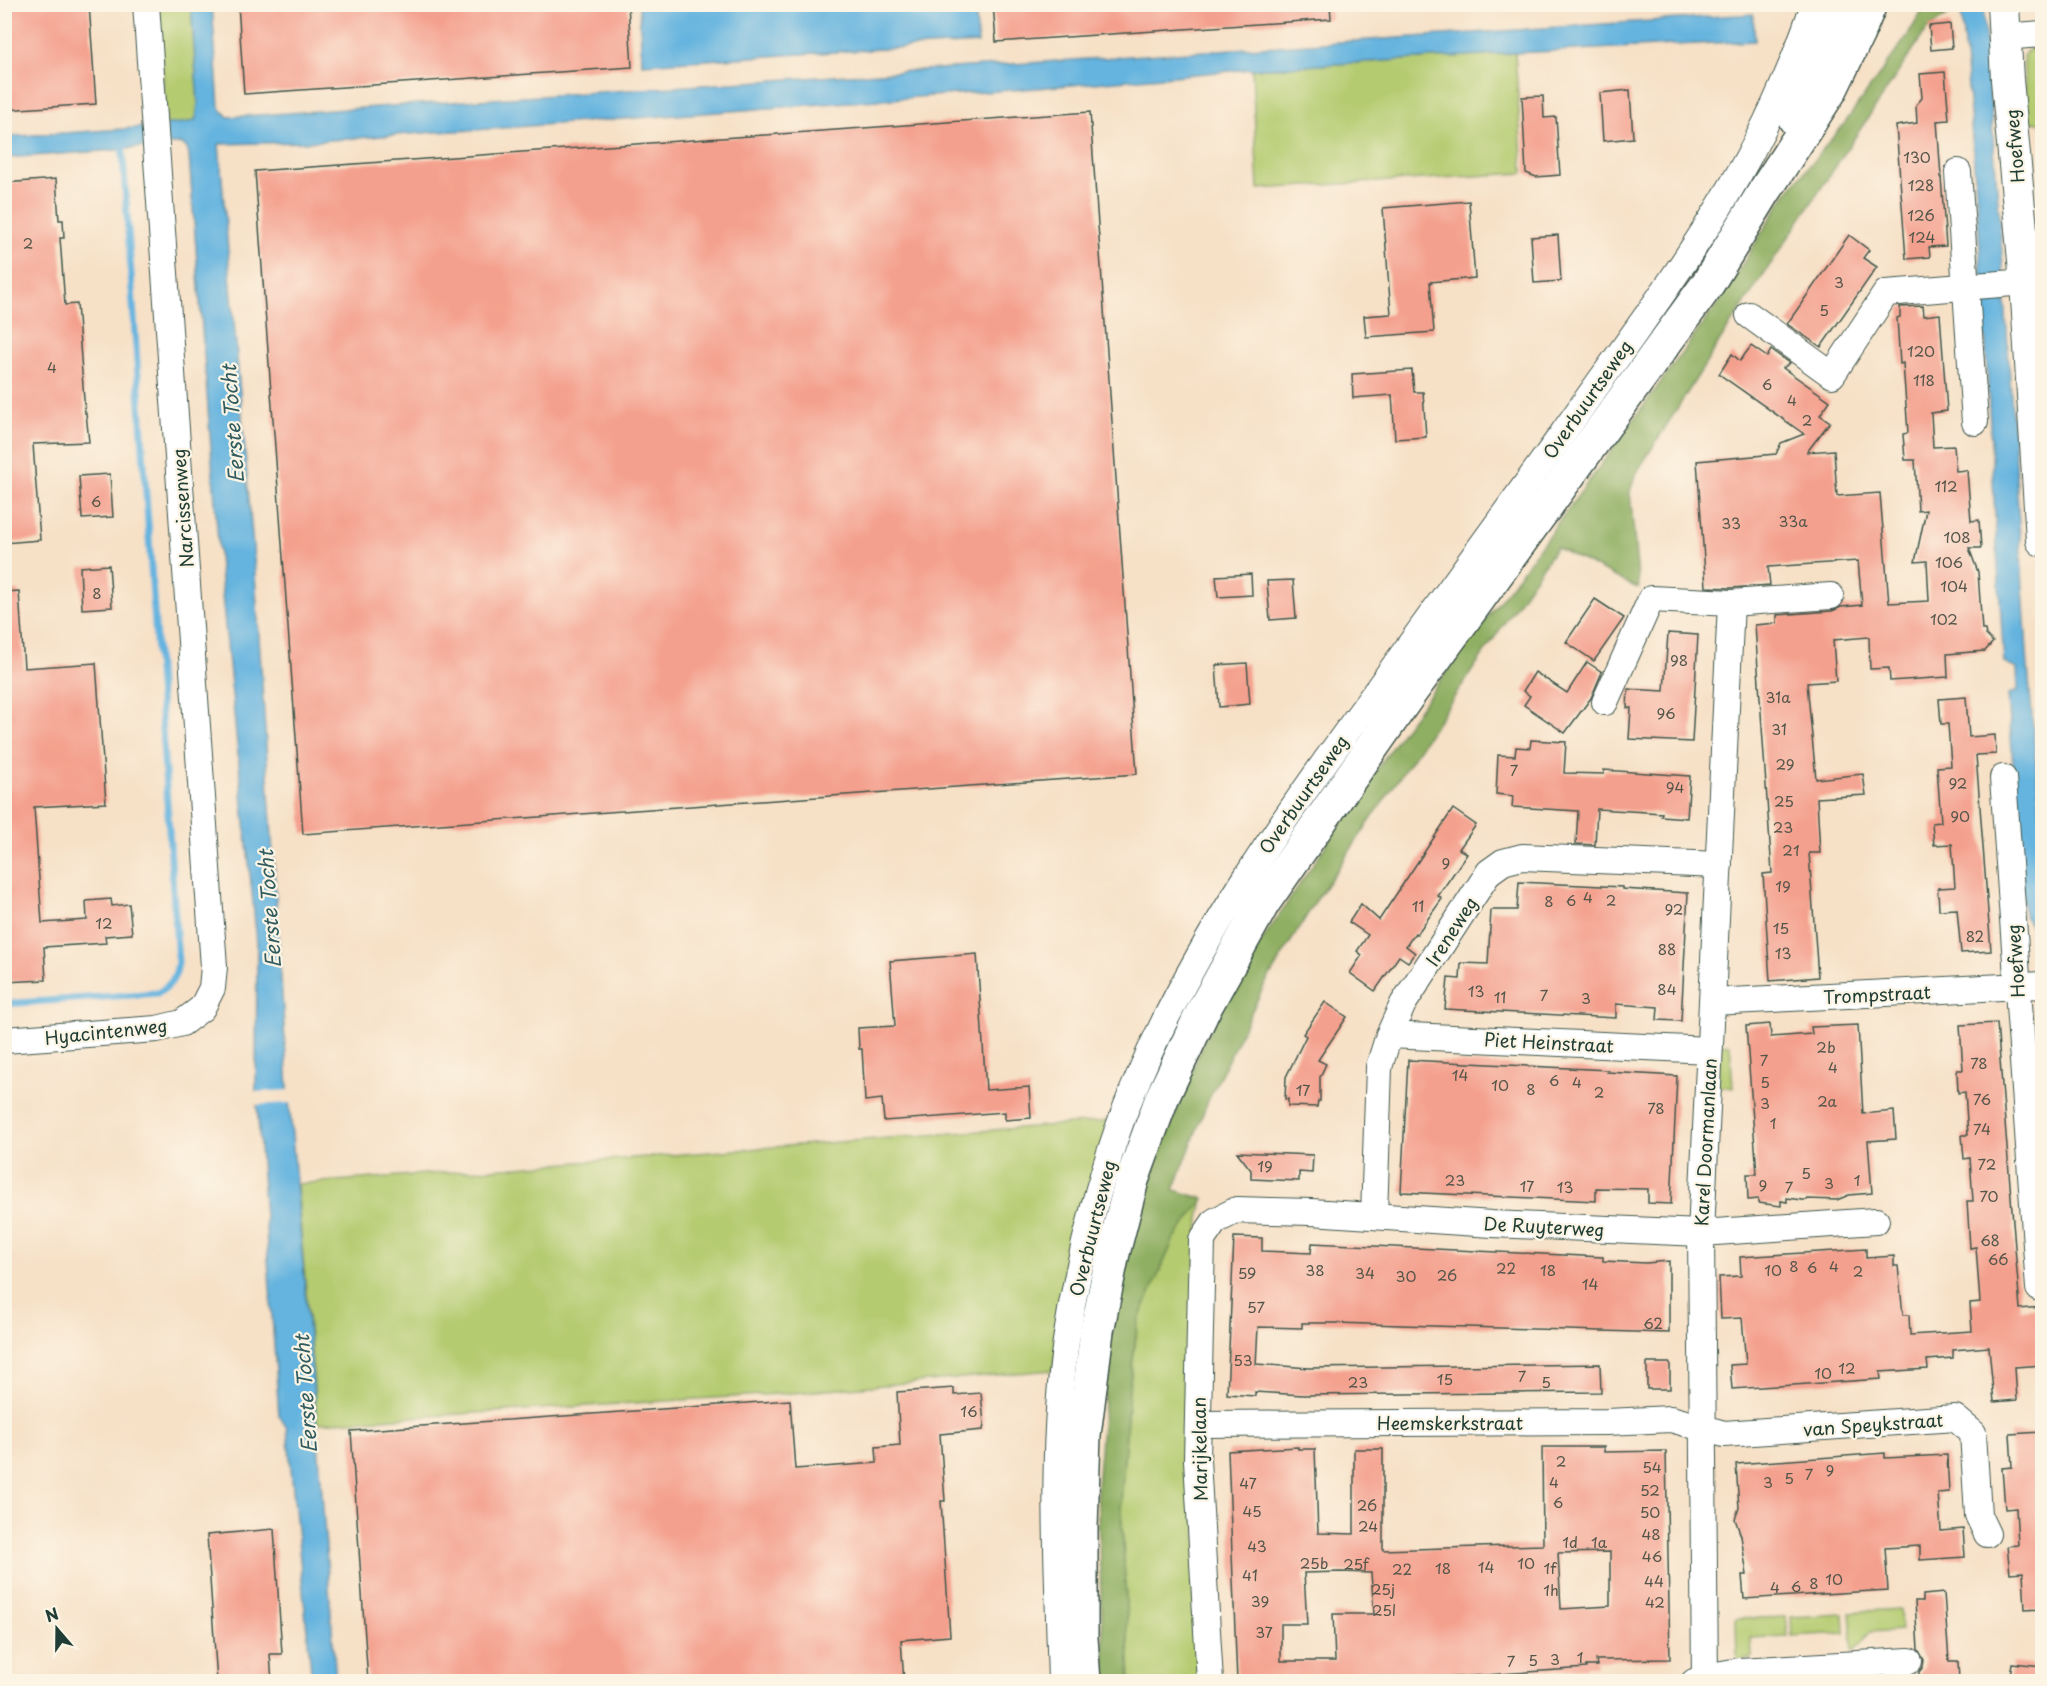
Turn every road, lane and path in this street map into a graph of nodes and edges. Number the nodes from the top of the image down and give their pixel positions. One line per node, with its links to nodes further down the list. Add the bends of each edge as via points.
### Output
1 (146, 4): 23 (street, Narcissenweg, via 214,967 212,988)
2 (1814, 4): 37 (street, Overbuurtseweg, via 1768,119 1728,192 1676,274 1243,880 1187,977 1138,1077 1106,1166 1083,1252 1060,1384 1056,1505)
3 (1837, 4): 9 (main road, Overbuurtseweg, via 1808,87)
4 (1870, 4): 9 (main road, Overbuurtseweg, via 1830,91)
5 (2003, 4): 7 (street, Hoefweg)
6 (2043, 34): 7 (street)
7 (2004, 37): 10 (street, Hoefweg)
8 (1958, 172): 11 (street)
9 (1764, 192): 38 (main road, Overbuurtseweg, via 1707,285 1407,697 1263,903 1203,1011 1162,1098 1132,1180 1097,1331 1084,1435)
10 (2016, 283): 11 (street); 14 (street, Hoefweg)
11 (1972, 286): 12 (street, via 1886,293 1832,375); 13 (street)
12 (1749, 315)
13 (1975, 422)
14 (2043, 540)
15 (1831, 596): 16 (street)
16 (1731, 603): 17 (street, via 1651,599); 19 (street, Karel Doormanlaan)
17 (1605, 702)
18 (2003, 778): 21 (street, Hoefweg)
19 (1719, 865): 22 (street, Karel Doormanlaan); 24 (street, Ireneweg, via 1522,857 1503,862 1489,872 1403,1004)
20 (2043, 985): 21 (street, Trompstraat)
21 (2016, 987): 22 (street, Trompstraat); 31 (street, Hoefweg)
22 (1712, 1002): 26 (street, Karel Doormanlaan)
23 (202, 1008): 25 (street, Hyacintenweg, via 182,1023 157,1029)
24 (1389, 1035): 26 (street, Piet Heinstraat); 27 (street, Ireneweg, via 1379,1067)
25 (4, 1040)
26 (1710, 1050): 30 (street, Karel Doormanlaan)
27 (1374, 1216): 28 (street, De Ruyterweg, via 1237,1210); 30 (street, De Ruyterweg)
28 (1215, 1221): 32 (street, Marijkelaan, via 1202,1240)
29 (1876, 1221): 30 (street, De Ruyterweg)
30 (1701, 1233): 33 (street, Karel Doormanlaan)
31 (2039, 1288)
32 (1198, 1424): 33 (street, Heemskerkstraat, via 1671,1419); 39 (street, Marijkelaan)
33 (1702, 1428): 34 (street, van Speykstraat, via 1724,1434 1955,1418 1973,1433 1978,1515); 36 (street, Karel Doormanlaan)
34 (1987, 1534)
35 (1909, 1660): 36 (street, via 1739,1671)
36 (1702, 1680)
37 (1061, 1682)
38 (1084, 1682)
39 (1210, 1682)

